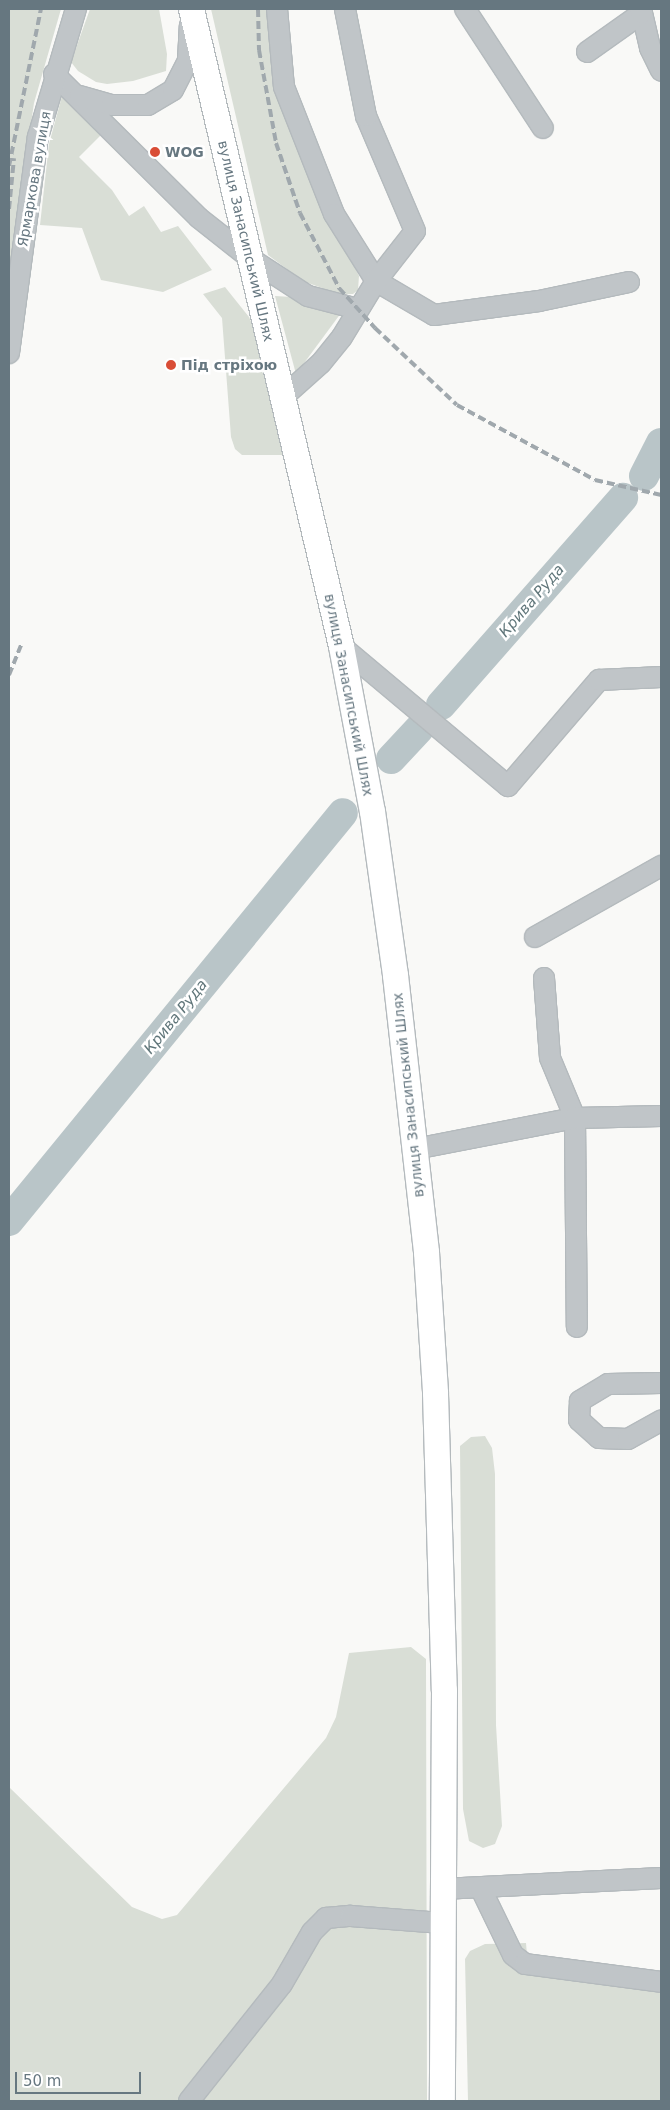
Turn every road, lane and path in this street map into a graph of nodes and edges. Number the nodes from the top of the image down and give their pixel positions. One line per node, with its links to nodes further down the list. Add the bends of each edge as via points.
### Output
1 (76, 9): 9 (street, Ярмаркова вулиця)
2 (191, 9): 10 (street, via 188,60 173,90 148,105 112,105); 12 (main road, вулиця Занасипський Шлях)
3 (277, 9): 13 (street, via 284,87 334,214)
4 (345, 9): 13 (street, via 366,116 415,231)
5 (465, 9): 11 (street)
6 (641, 11): 7 (street); 8 (street, via 650,48)
7 (587, 52)
8 (661, 71)
9 (54, 74): 10 (street); 16 (street, Ярмаркова вулиця, via 38,137)
10 (77, 96): 12 (street, via 199,218)
11 (543, 128)
12 (251, 259): 15 (street, via 308,296); 17 (main road, вулиця Занасипський Шлях)
13 (376, 281): 14 (street, via 434,315 539,302); 15 (street)
14 (629, 282)
15 (358, 309): 17 (street, via 342,337 321,363)
16 (9, 353)
17 (283, 397): 18 (main road, вулиця Занасипський Шлях)
18 (341, 646): 19 (street, via 508,786 599,680); 25 (main road, вулиця Занасипський Шлях, via 386,896)
19 (661, 677)
20 (661, 866): 21 (street)
21 (535, 937)
22 (544, 978): 24 (street, via 550,1058)
23 (661, 1116): 24 (street)
24 (575, 1118): 25 (street); 26 (street)
25 (415, 1149): 30 (main road, вулиця Занасипський Шлях, via 426,1252 435,1392 443,1671)
26 (577, 1328)
27 (661, 1383): 28 (street, via 608,1384 580,1401 580,1420 599,1438 628,1439)
28 (661, 1420)
29 (661, 1878): 31 (street)
30 (442, 1889): 31 (street); 32 (main road, вулиця Занасипський Шлях)
31 (481, 1889): 33 (street, via 513,1955 525,1964)
32 (442, 1923): 34 (street, via 351,1916 326,1918 312,1932 282,1984); 35 (main road, вулиця Занасипський Шлях)
33 (661, 1982)
34 (189, 2101)
35 (442, 2101)

